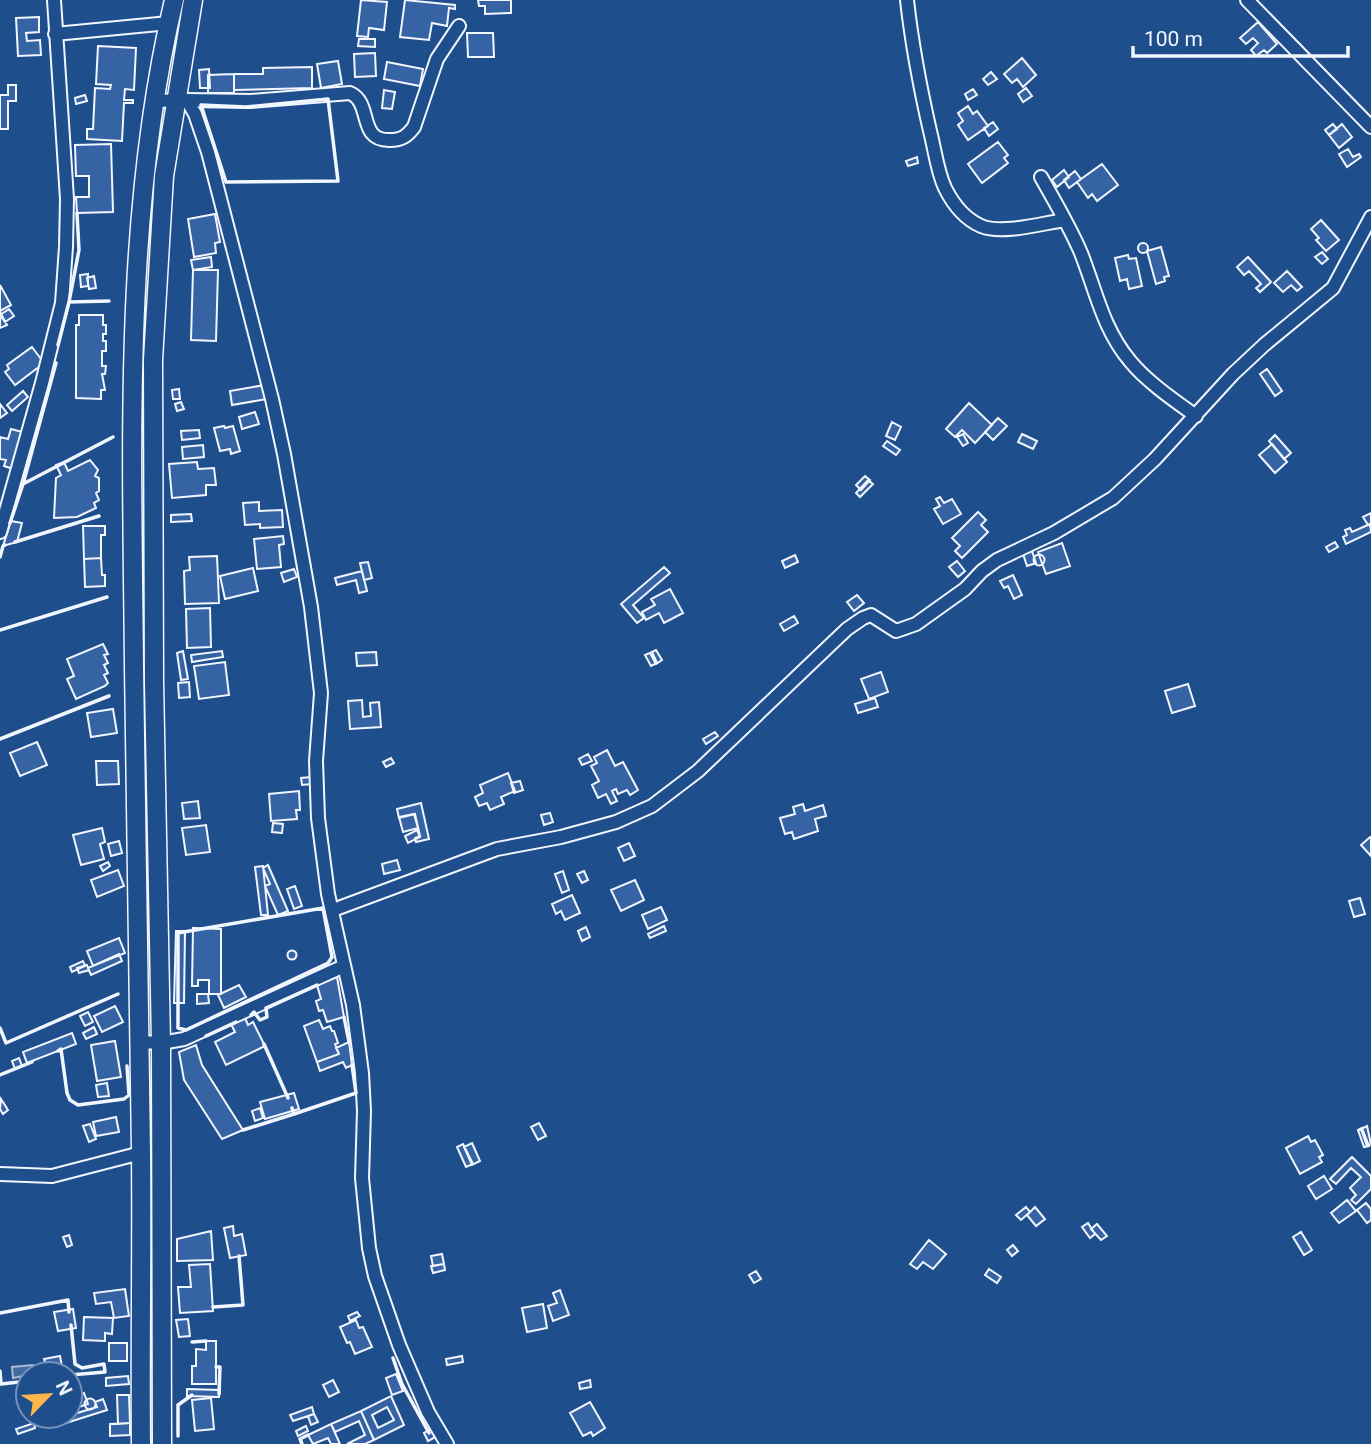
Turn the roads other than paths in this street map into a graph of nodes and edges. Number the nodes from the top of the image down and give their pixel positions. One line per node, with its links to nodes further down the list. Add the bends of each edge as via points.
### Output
1 (54, 0): 8 (street)
2 (174, 0): 6 (main road)
3 (193, 0): 9 (main road)
4 (907, 0): 14 (street, via 913,55 937,163 956,206 983,227 1001,230)
5 (1247, 0): 11 (street)
6 (169, 23): 8 (street); 10 (main road)
7 (459, 26): 9 (street, via 437,59 414,127 399,139 378,139 371,133 361,102 350,93 251,101)
8 (55, 34): 18 (street, via 66,199 62,303)
9 (181, 100): 10 (street); 16 (main road, via 164,176 156,285); 19 (street, via 195,114 212,164 284,454 321,693 317,818)
10 (155, 102): 17 (main road, via 138,257)
11 (1371, 127)
12 (1041, 177): 14 (street)
13 (1371, 217): 15 (street, via 1333,288 1264,345)
14 (1065, 220): 15 (street, via 1112,336 1131,363)
15 (1196, 416): 19 (street, via 1113,498 997,560 916,624 896,631 871,615 847,629 698,771 652,806 616,822 497,849)
16 (153, 507): 17 (main road); 22 (main road)
17 (132, 508): 21 (main road)
18 (0, 533)
19 (332, 910): 20 (street)
20 (344, 967): 22 (street, via 184,1039); 29 (street, via 362,1073 363,1195 375,1276 414,1382)
21 (140, 1042): 22 (street); 23 (main road)
22 (161, 1043): 25 (main road)
23 (141, 1153): 24 (street, via 52,1176); 26 (main road)
24 (0, 1174)
25 (160, 1314): 26 (main road); 28 (main road)
26 (142, 1315): 27 (main road)
27 (141, 1444)
28 (162, 1444)
29 (447, 1444)

